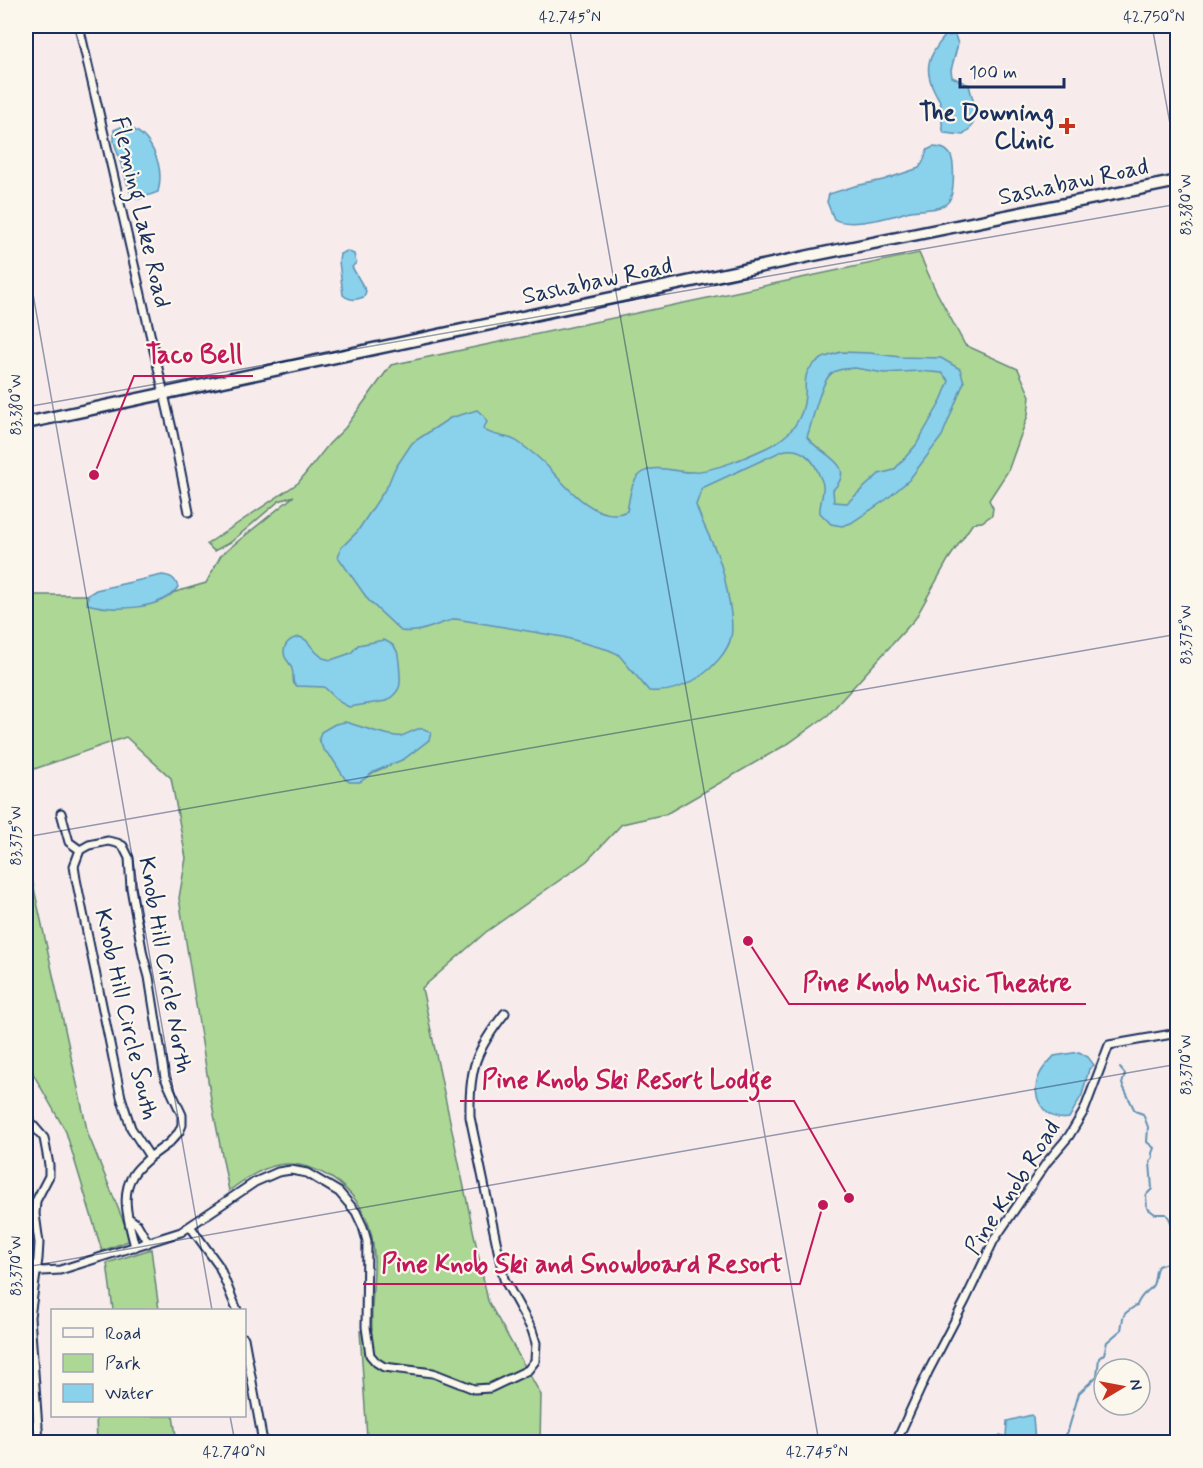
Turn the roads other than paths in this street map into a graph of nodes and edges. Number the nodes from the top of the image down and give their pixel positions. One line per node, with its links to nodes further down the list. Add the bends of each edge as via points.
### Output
1 (79, 26): 3 (street, Fleming Lake Road)
2 (1178, 181): 3 (main road, Sashabaw Road)
3 (164, 393): 4 (main road, Sashabaw Road); 5 (street, Fleming Lake Road)
4 (26, 423)
5 (189, 512)
6 (61, 813): 7 (street, via 69,842)
7 (80, 850): 11 (street, Knob Hill Circle South, via 74,866 76,879 121,1097 131,1128); 11 (street, Knob Hill Circle North, via 108,841 123,846 129,858 165,1078 182,1115 178,1132)
8 (505, 1013): 13 (street, via 485,1040 473,1066 470,1117 504,1279 536,1343 535,1361 528,1370 490,1388 474,1389 433,1373 394,1369 376,1362 370,1355 366,1328 367,1241 363,1227 339,1192 307,1173 291,1170 266,1177)
9 (1178, 1033): 25 (street, Pine Knob Road, via 1109,1045 1084,1111 994,1240)
10 (26, 1117): 17 (street, via 44,1138 49,1165 49,1176 36,1201)
11 (150, 1157): 12 (street, via 127,1186 125,1200)
12 (130, 1219): 14 (street, via 138,1224); 15 (street)
13 (190, 1226): 14 (street); 18 (street, via 219,1266)
14 (148, 1243): 15 (street)
15 (135, 1247): 17 (street, via 69,1268)
16 (26, 1267): 17 (street)
17 (37, 1269): 19 (street)
18 (236, 1309)
19 (28, 1320): 21 (street)
20 (246, 1349): 24 (street)
21 (38, 1424): 22 (street); 23 (street)
22 (26, 1425)
23 (39, 1443)
24 (263, 1443)
25 (896, 1443)

